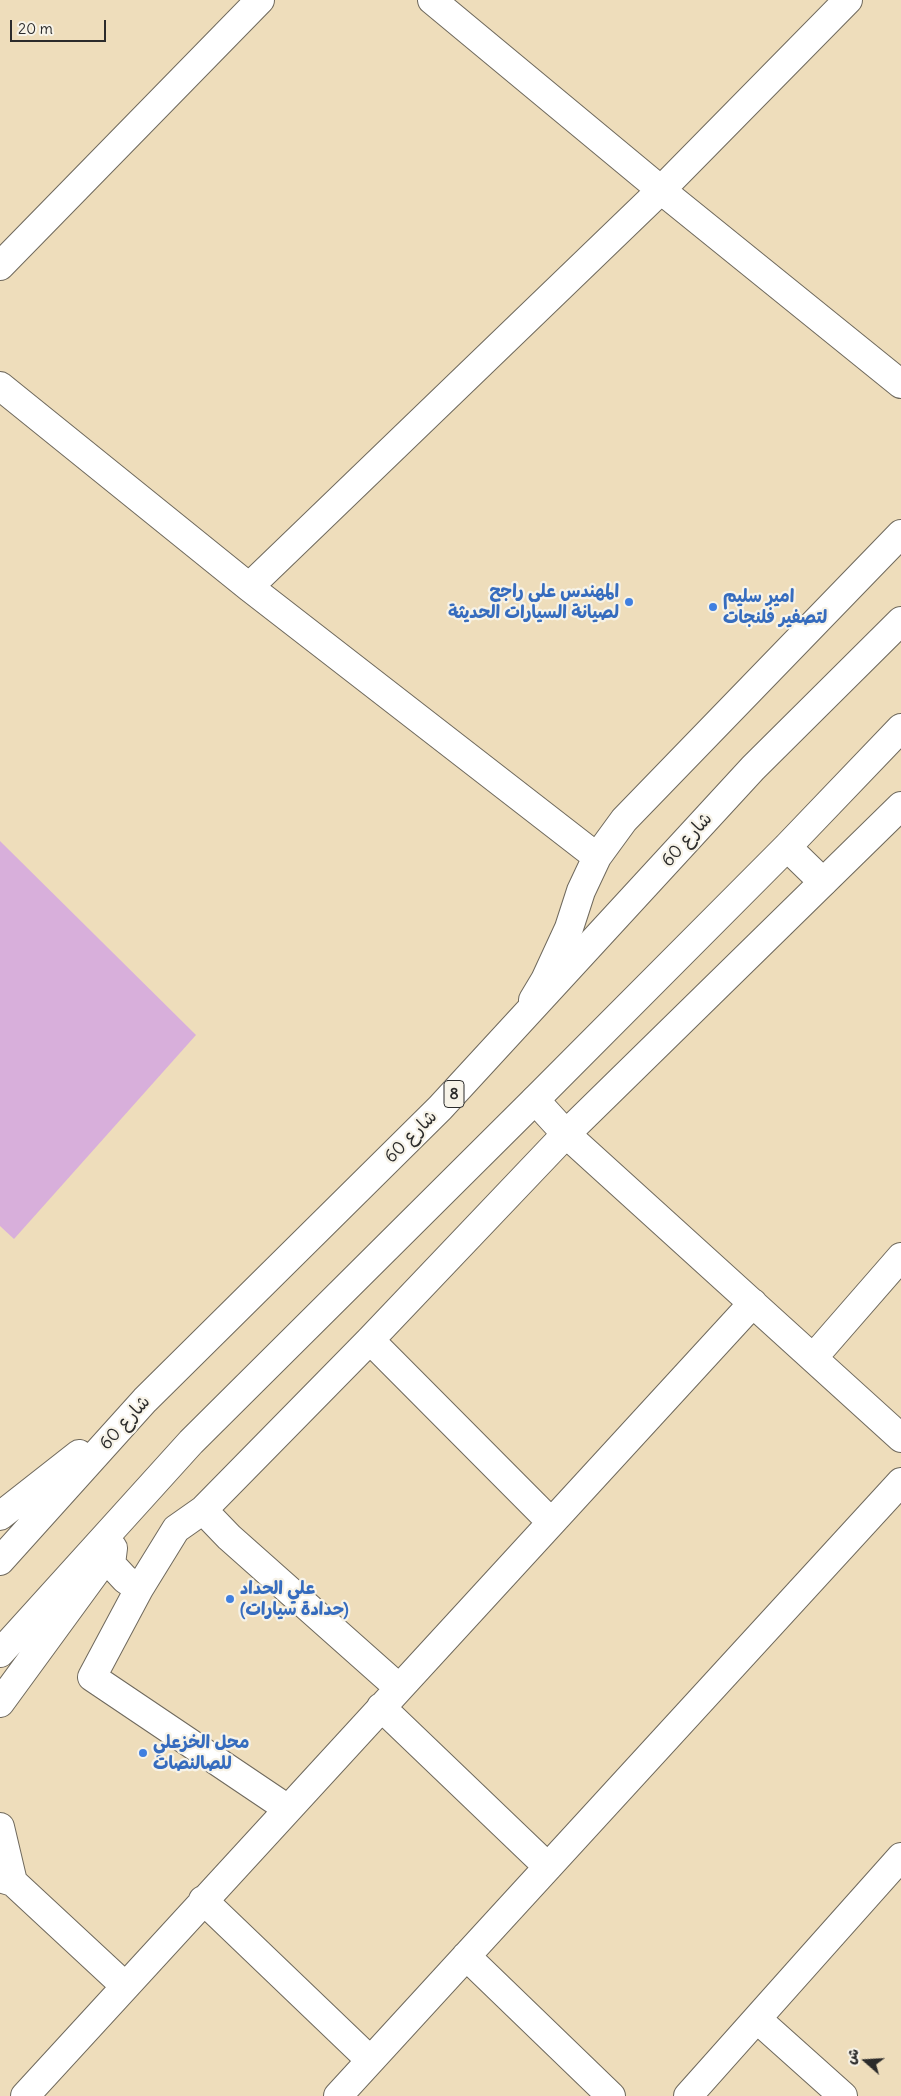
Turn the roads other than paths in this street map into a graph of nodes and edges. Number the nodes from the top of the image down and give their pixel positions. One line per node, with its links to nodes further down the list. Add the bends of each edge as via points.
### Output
1 (260, 0): 5 (main road)
2 (432, 0): 4 (main road)
3 (848, 0): 4 (main road)
4 (661, 190): 6 (main road); 9 (main road)
5 (0, 266)
6 (901, 384)
7 (0, 386): 9 (main road)
8 (901, 534): 14 (main road, via 640,803)
9 (248, 587): 14 (main road)
10 (901, 622): 16 (main road, شارع 60 / 8, via 753,768)
11 (901, 728): 13 (main road)
12 (901, 806): 15 (main road)
13 (787, 847): 15 (main road); 17 (main road)
14 (597, 857): 16 (main road, via 545,980)
15 (823, 882): 18 (main road)
16 (518, 1025): 23 (main road, شارع 60 / 8, via 440,1108)
17 (535, 1100): 18 (main road); 25 (main road)
18 (566, 1134): 20 (main road); 21 (main road)
19 (901, 1257): 22 (main road)
20 (753, 1303): 22 (main road); 29 (main road)
21 (370, 1340): 27 (main road); 29 (main road)
22 (813, 1358): 24 (main road)
23 (145, 1400): 28 (main road); 31 (main road, شارع 60 / 8)
24 (901, 1438)
25 (191, 1442): 30 (main road); 33 (main road)
26 (901, 1482): 39 (main road)
27 (203, 1510): 32 (main road, via 176,1529); 34 (main road)
28 (0, 1516)
29 (551, 1522): 34 (main road)
30 (114, 1548): 32 (main road, via 112,1564); 35 (main road)
31 (0, 1561)
32 (139, 1589): 36 (main road, via 92,1678)
33 (0, 1653)
34 (390, 1698): 36 (main road); 39 (main road)
35 (2, 1703)
36 (288, 1809): 41 (main road)
37 (0, 1827): 40 (main road)
38 (901, 1857): 44 (main road)
39 (548, 1867): 42 (main road)
40 (7, 1880): 43 (main road)
41 (203, 1900): 43 (main road); 45 (main road)
42 (466, 1956): 45 (main road); 48 (main road)
43 (124, 1986): 46 (main road)
44 (757, 2019): 49 (main road); 50 (main road)
45 (370, 2060): 47 (main road)
46 (25, 2096)
47 (338, 2096)
48 (611, 2096)
49 (688, 2096)
50 (843, 2096)

